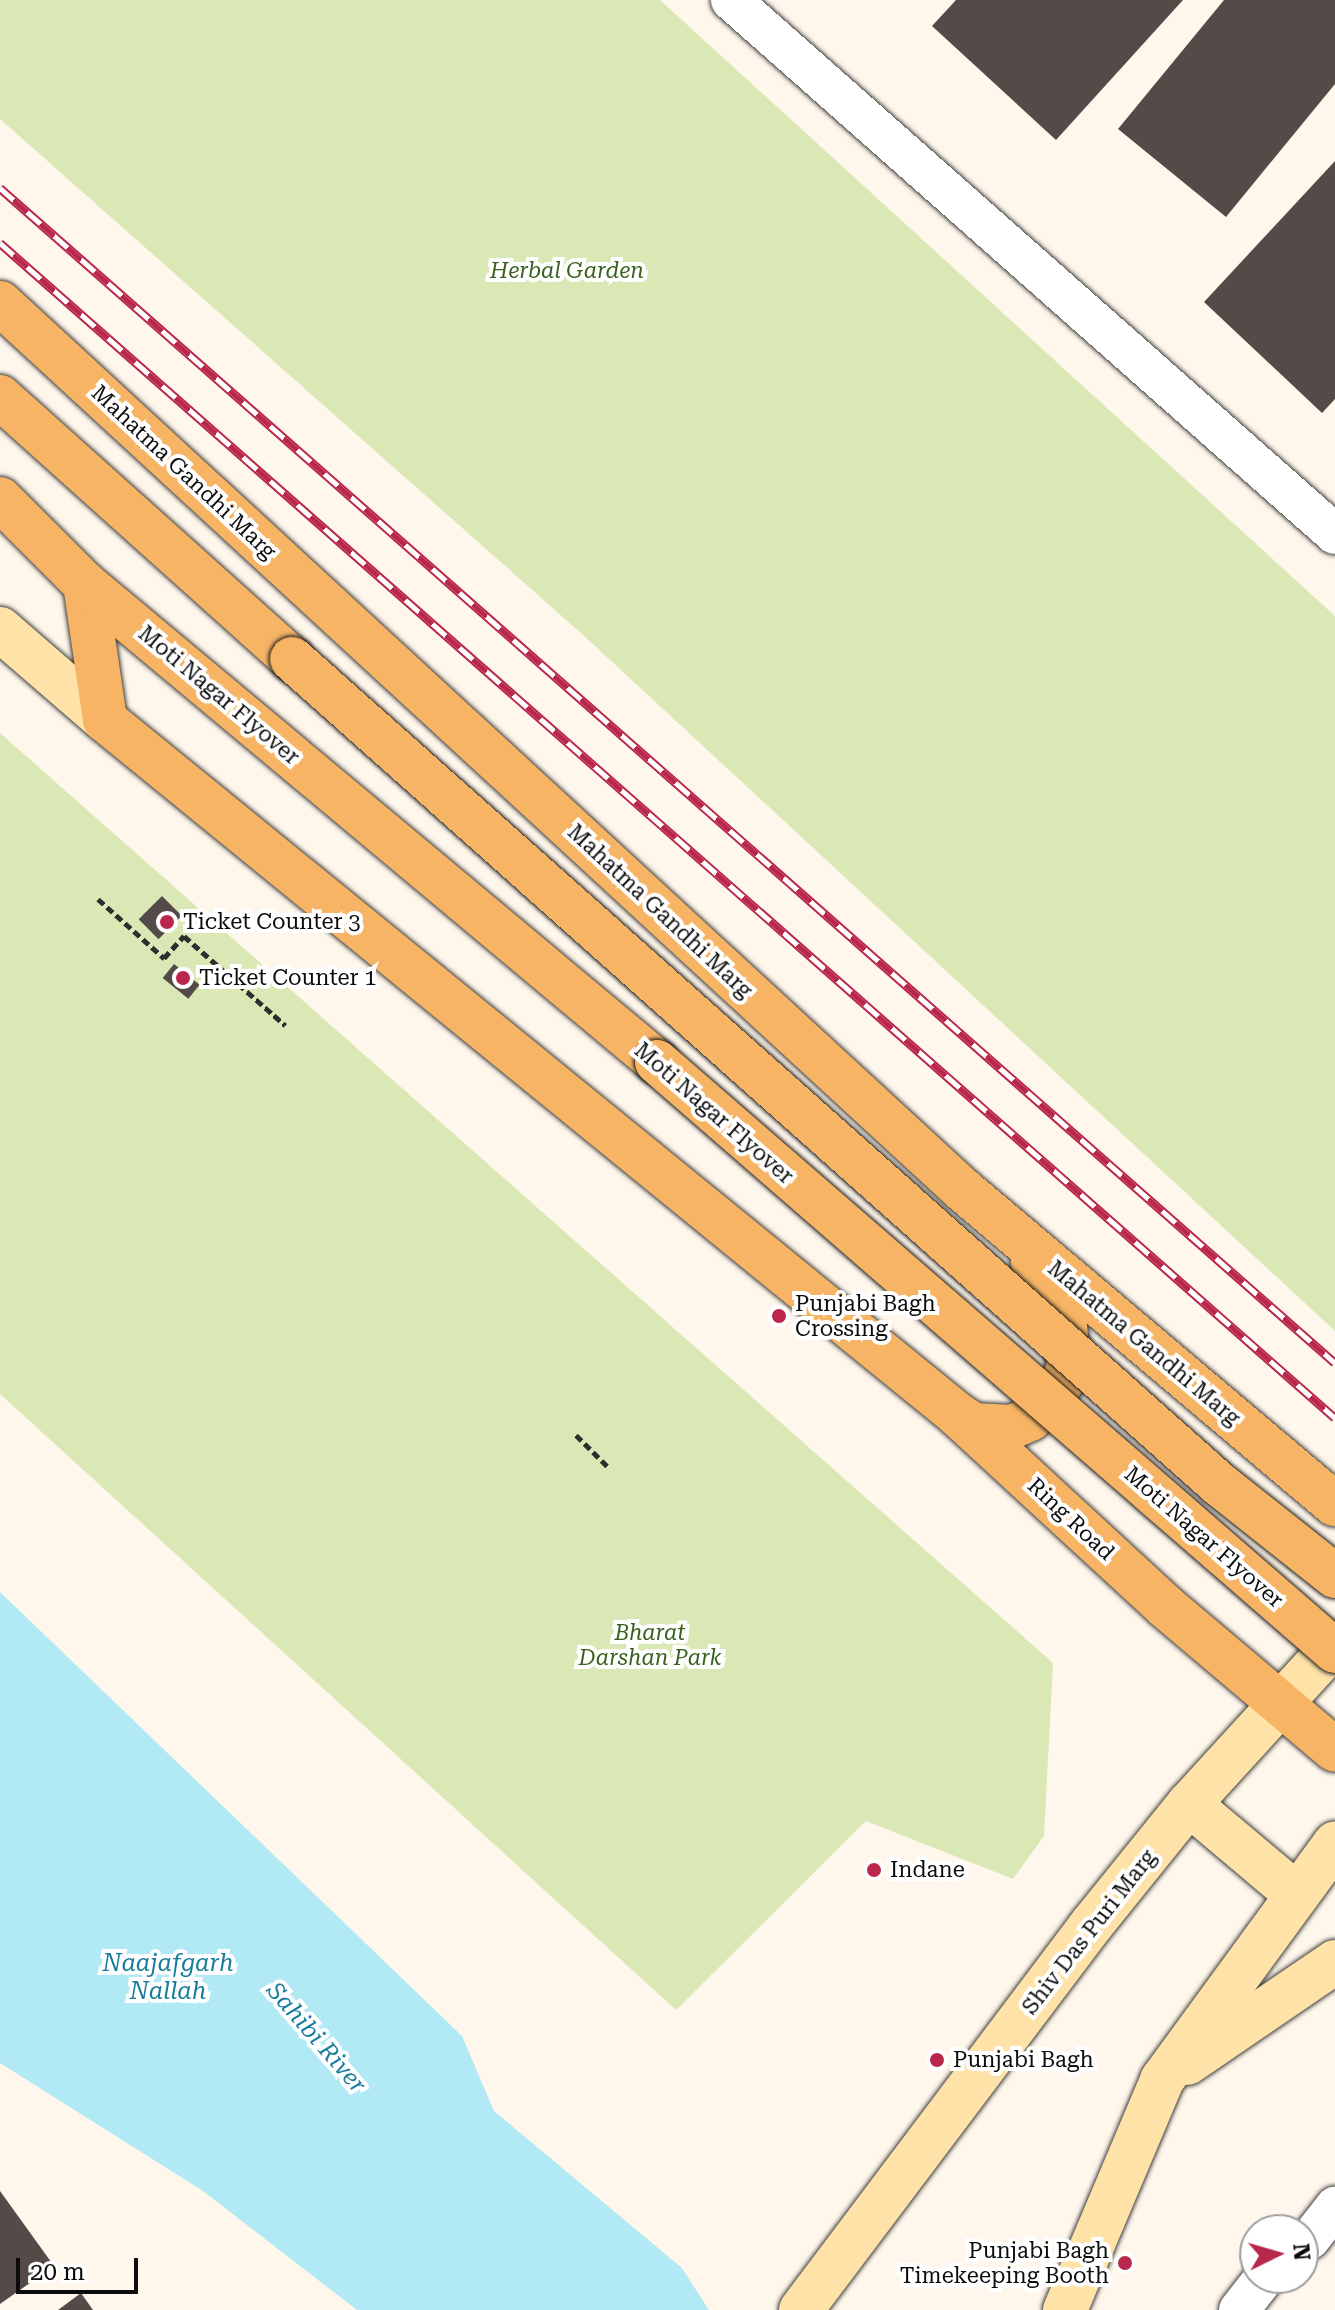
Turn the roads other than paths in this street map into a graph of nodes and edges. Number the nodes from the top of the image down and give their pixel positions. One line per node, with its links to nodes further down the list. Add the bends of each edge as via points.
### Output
1 (731, 0): 5 (street)
2 (0, 303): 9 (main road, Mahatma Gandhi Marg)
3 (0, 397): 12 (main road, bridge, via 1219,1484)
4 (0, 499): 6 (main road)
5 (1335, 534)
6 (85, 584): 8 (main road); 14 (main road, Moti Nagar Flyover, bridge, via 657,1062)
7 (0, 629): 8 (main road)
8 (105, 720): 10 (main road, Ring Road)
9 (1015, 1234): 10 (main road, via 1064,1315 1069,1368 1030,1419 993,1429); 11 (main road, Mahatma Gandhi Marg)
10 (958, 1415): 15 (main road, Ring Road, via 1166,1607)
11 (1335, 1504)
12 (1335, 1576)
13 (1335, 1644): 15 (main road, Shiv Das Puri Marg)
14 (1335, 1651)
15 (1284, 1704): 16 (main road, Ring Road); 17 (main road, Shiv Das Puri Marg)
16 (1335, 1750)
17 (1189, 1804): 19 (main road); 25 (main road, Shiv Das Puri Marg)
18 (1335, 1844): 19 (main road)
19 (1296, 1894): 21 (main road)
20 (1335, 1962): 21 (main road)
21 (1162, 2080): 26 (main road)
22 (1335, 2207): 23 (street)
23 (1319, 2239)
24 (1252, 2294): 27 (street)
25 (801, 2310)
26 (1065, 2310)
27 (1239, 2310)

